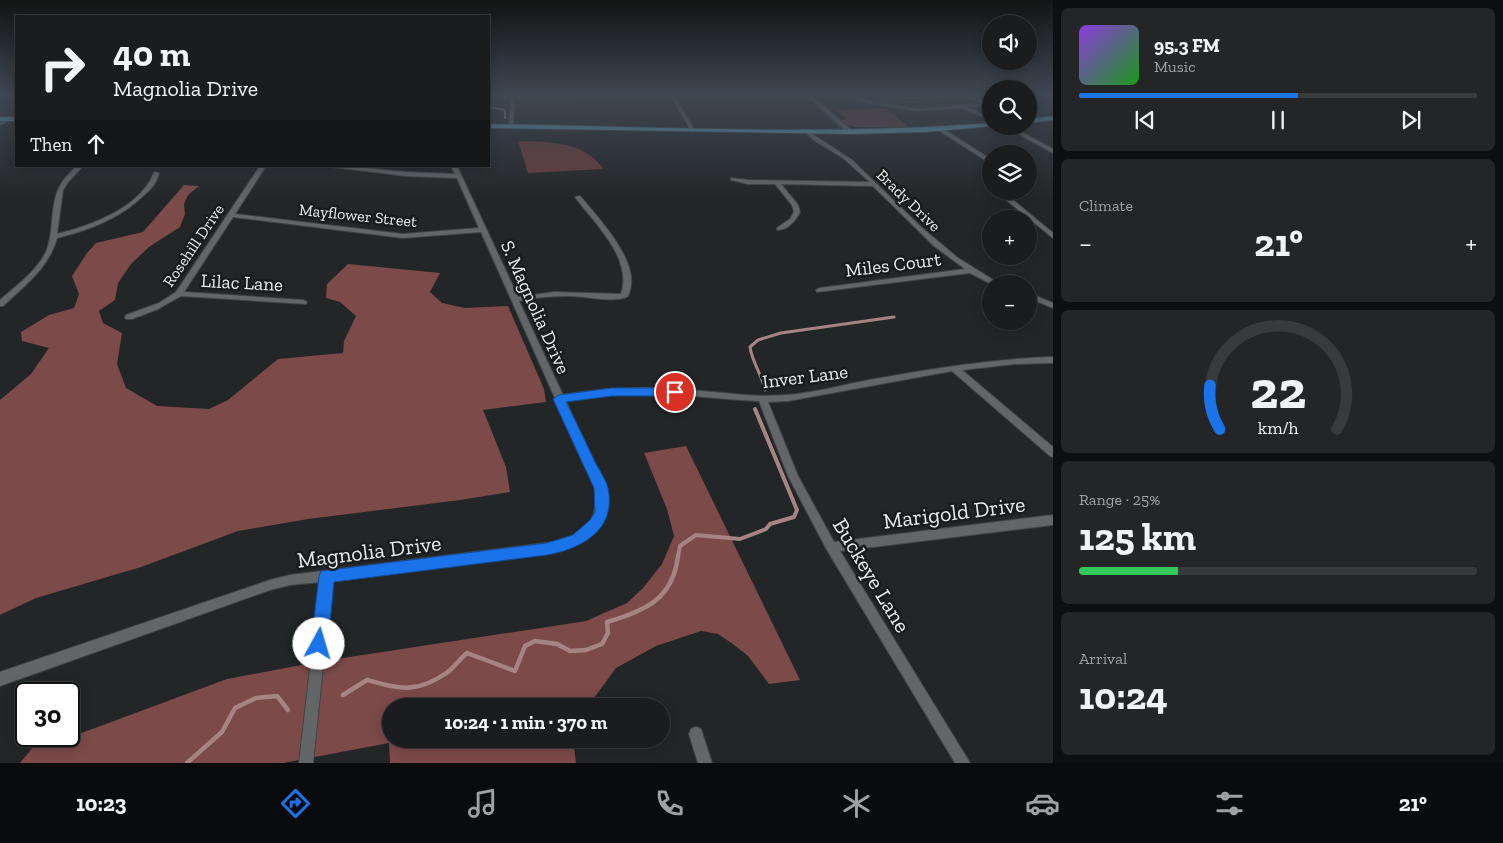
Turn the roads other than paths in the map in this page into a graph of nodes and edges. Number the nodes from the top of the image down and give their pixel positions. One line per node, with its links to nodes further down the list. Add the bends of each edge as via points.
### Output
1 (784, 131): 2 (main road)
2 (806, 131): 5 (main road); 17 (street, Brady Drive, via 846,158)
3 (892, 131): 5 (main road)
4 (943, 131): 8 (street)
5 (850, 132)
6 (1023, 135): 7 (street)
7 (1053, 151)
8 (982, 155)
9 (79, 167): 24 (street, via 62,189)
10 (262, 167): 20 (street, Rosehill Drive)
11 (337, 167): 14 (street)
12 (454, 167): 14 (street, S. Magnolia Drive)
13 (156, 173): 24 (street, via 154,182 121,213)
14 (458, 176): 22 (street, S. Magnolia Drive)
15 (733, 179): 16 (street)
16 (777, 183): 17 (street); 21 (street, via 797,212 793,220)
17 (874, 184): 25 (street, Brady Drive, via 945,254)
18 (578, 197): 29 (street, via 624,261 628,290)
19 (1009, 200): 23 (street)
20 (231, 215): 22 (street, Mayflower Street, via 403,236); 28 (street, Rosehill Drive)
21 (779, 229)
22 (483, 230): 31 (street, S. Magnolia Drive)
23 (1053, 236)
24 (54, 237): 33 (street, via 44,261)
25 (970, 271): 26 (street, Brady Drive); 27 (street, Miles Court)
26 (982, 277)
27 (820, 290)
28 (179, 294): 32 (street, Lilac Lane); 35 (street, Rosehill Drive, via 162,305)
29 (624, 296): 31 (street, via 561,294)
30 (1037, 299): 34 (street)
31 (515, 300): 38 (street, S. Magnolia Drive)
32 (303, 302)
33 (0, 304)
34 (1053, 306)
35 (129, 317)
36 (1053, 360): 37 (street, Inver Lane)
37 (954, 368): 39 (street, Inver Lane, via 804,396); 40 (street)
38 (559, 399): 39 (street, Inver Lane, via 612,392 659,392); 41 (street, S. Magnolia Drive)
39 (763, 400): 43 (street, Buckeye Lane, via 793,476)
40 (1053, 453)
41 (589, 462): 44 (street, Magnolia Drive, via 601,488 602,512 595,524 578,539 562,546)
42 (1053, 520): 43 (street, Marigold Drive)
43 (831, 547): 49 (street, Buckeye Lane)
44 (327, 576): 45 (street, Magnolia Drive, via 270,585); 47 (street)
45 (0, 679)
46 (696, 734): 48 (street)
47 (306, 763)
48 (705, 763)
49 (963, 763)

